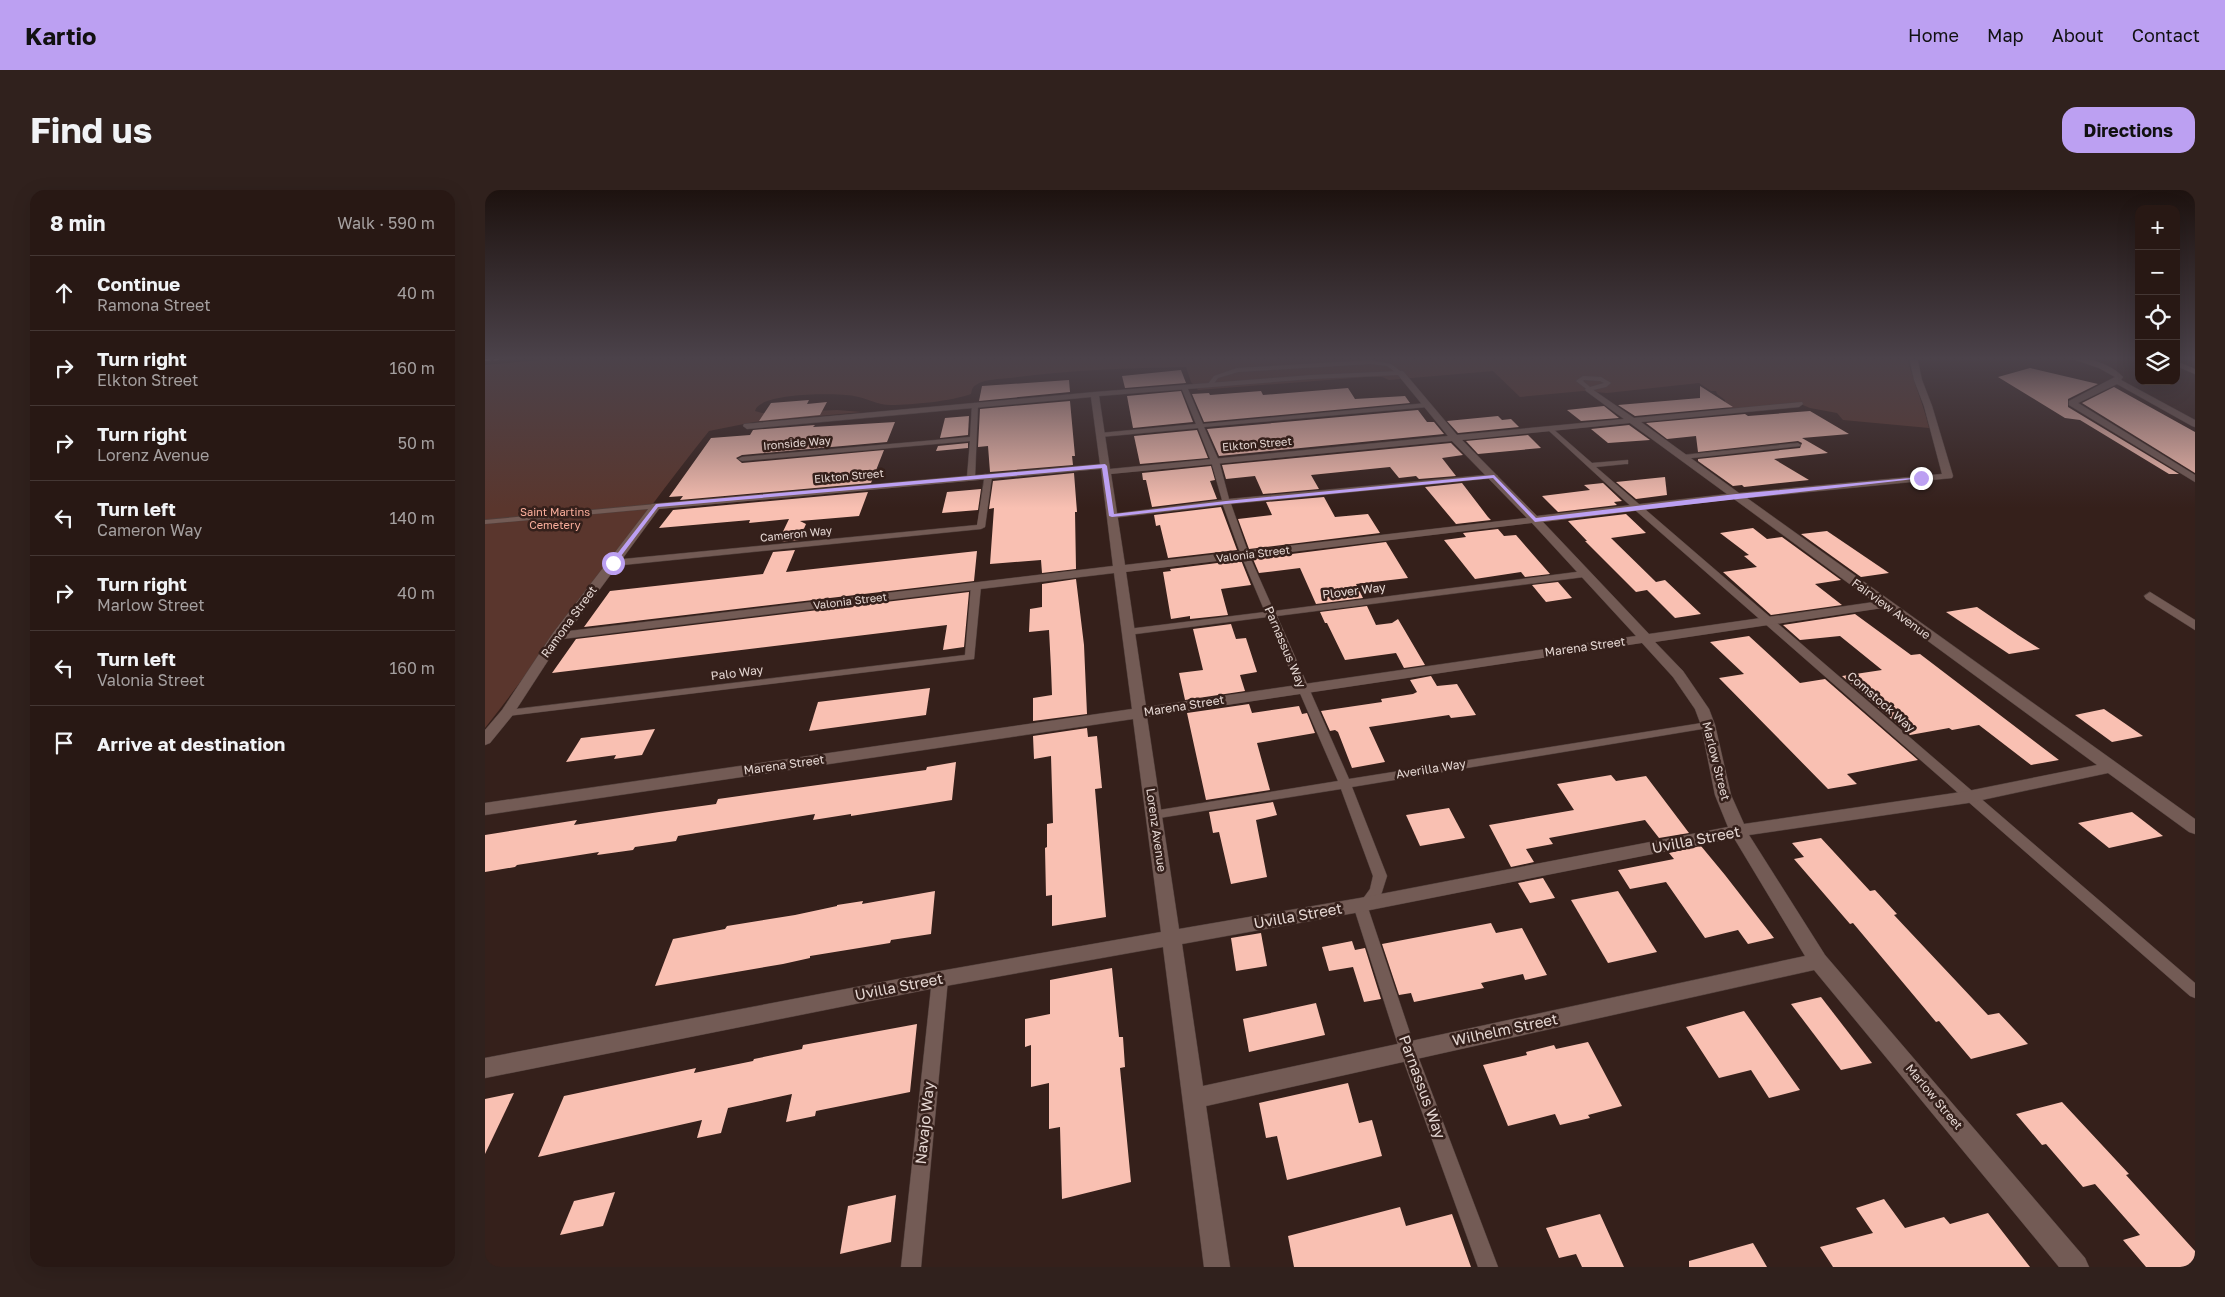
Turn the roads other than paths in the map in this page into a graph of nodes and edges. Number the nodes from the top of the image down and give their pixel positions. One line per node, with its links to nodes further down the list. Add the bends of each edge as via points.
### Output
1 (950, 407): 15 (street)
2 (975, 407): 19 (lane)
3 (1097, 407): 17 (street, Lorenz Avenue)
4 (1193, 407): 14 (lane, Parnassus Way)
5 (1401, 407): 14 (lane)
6 (1429, 407): 18 (street, Marlow Street)
7 (1615, 407): 12 (street, Fairview Avenue)
8 (1767, 407): 12 (street, Elkton Street)
9 (1928, 407): 31 (street, Valonia Street, via 1948,476)
10 (2079, 407): 30 (street)
11 (2165, 407): 13 (street)
12 (1634, 421): 16 (street, Elkton Street); 21 (street, Fairview Avenue)
13 (2195, 424)
14 (1201, 425): 17 (lane); 23 (lane, Parnassus Way)
15 (747, 426)
16 (1550, 430): 18 (street, Elkton Street); 25 (lane, Comstock Way)
17 (1100, 435): 26 (street, Lorenz Avenue)
18 (1455, 438): 23 (street, Elkton Street); 28 (street, Marlow Street)
19 (973, 439): 22 (lane, Ironside Way); 29 (lane)
20 (1798, 445): 21 (lane)
21 (1683, 457): 31 (street, Fairview Avenue)
22 (742, 459)
23 (1215, 460): 26 (street, Elkton Street); 32 (lane, Parnassus Way)
24 (1625, 462): 25 (lane)
25 (1591, 465): 34 (lane, Comstock Way)
26 (1105, 469): 27 (street, Elkton Street); 35 (street, Lorenz Avenue)
27 (988, 476): 29 (street, Elkton Street); 39 (lane, Cameron Way, via 981,527)
28 (1494, 476): 32 (lane); 36 (street, Marlow Street)
29 (971, 477): 33 (street, Elkton Street)
30 (2195, 479)
31 (1736, 496): 34 (street, Valonia Street); 44 (street, Fairview Avenue)
32 (1226, 502): 35 (lane); 38 (lane, Parnassus Way)
33 (656, 506): 37 (lane); 39 (street, Ramona Street)
34 (1638, 508): 36 (street, Valonia Street); 46 (lane, Comstock Way)
35 (1112, 516): 40 (street, Lorenz Avenue)
36 (1535, 520): 38 (street, Valonia Street); 41 (street, Marlow Street)
37 (485, 522)
38 (1245, 555): 40 (street, Valonia Street); 45 (lane, Parnassus Way)
39 (613, 563): 49 (street, Ramona Street)
40 (1119, 569): 42 (street, Valonia Street); 48 (street, Lorenz Avenue)
41 (1584, 574): 45 (lane, Plover Way); 50 (street, Marlow Street)
42 (976, 586): 49 (street, Valonia Street); 53 (lane, Palo Way, via 970,657)
43 (2150, 596): 47 (street)
44 (1884, 604): 46 (street, Marena Street); 56 (street, Fairview Avenue)
45 (1272, 614): 48 (lane, Plover Way); 51 (lane, Parnassus Way)
46 (1767, 620): 50 (street, Marena Street); 58 (lane, Comstock Way)
47 (2195, 626)
48 (1128, 632): 52 (street, Lorenz Avenue)
49 (558, 636): 53 (street, Ramona Street)
50 (1645, 638): 51 (street, Marena Street); 54 (street, Marlow Street, via 1678,674 1702,708)
51 (1302, 688): 52 (street, Marena Street); 57 (lane, Parnassus Way)
52 (1141, 712): 59 (street, Marena Street); 60 (street, Lorenz Avenue)
53 (507, 713): 55 (street, Ramona Street)
54 (1709, 725): 57 (lane, Averilla Way); 62 (street, Marlow Street, via 1723,795)
55 (485, 740)
56 (2111, 768): 58 (street, Uvilla Street); 61 (street, Fairview Avenue)
57 (1345, 783): 60 (lane, Averilla Way); 63 (lane, Parnassus Way, via 1380,876 1376,891)
58 (1968, 797): 62 (street, Uvilla Street); 67 (lane, Comstock Way)
59 (485, 808)
60 (1153, 815): 64 (street, Lorenz Avenue)
61 (2195, 828)
62 (1738, 831): 63 (street, Uvilla Street); 65 (street, Marlow Street)
63 (1363, 904): 64 (street, Uvilla Street); 68 (lane, Parnassus Way)
64 (1170, 938): 66 (street, Uvilla Street); 70 (street, Lorenz Avenue)
65 (1818, 961): 68 (street, Wilhelm Street); 74 (street, Marlow Street)
66 (940, 979): 69 (street, Uvilla Street); 71 (lane, Navajo Way)
67 (2195, 992)
68 (1408, 1051): 70 (street, Wilhelm Street); 73 (lane, Parnassus Way)
69 (485, 1068)
70 (1193, 1099): 72 (street, Lorenz Avenue)
71 (911, 1267)
72 (1217, 1267)
73 (1488, 1267)
74 (2077, 1267)

